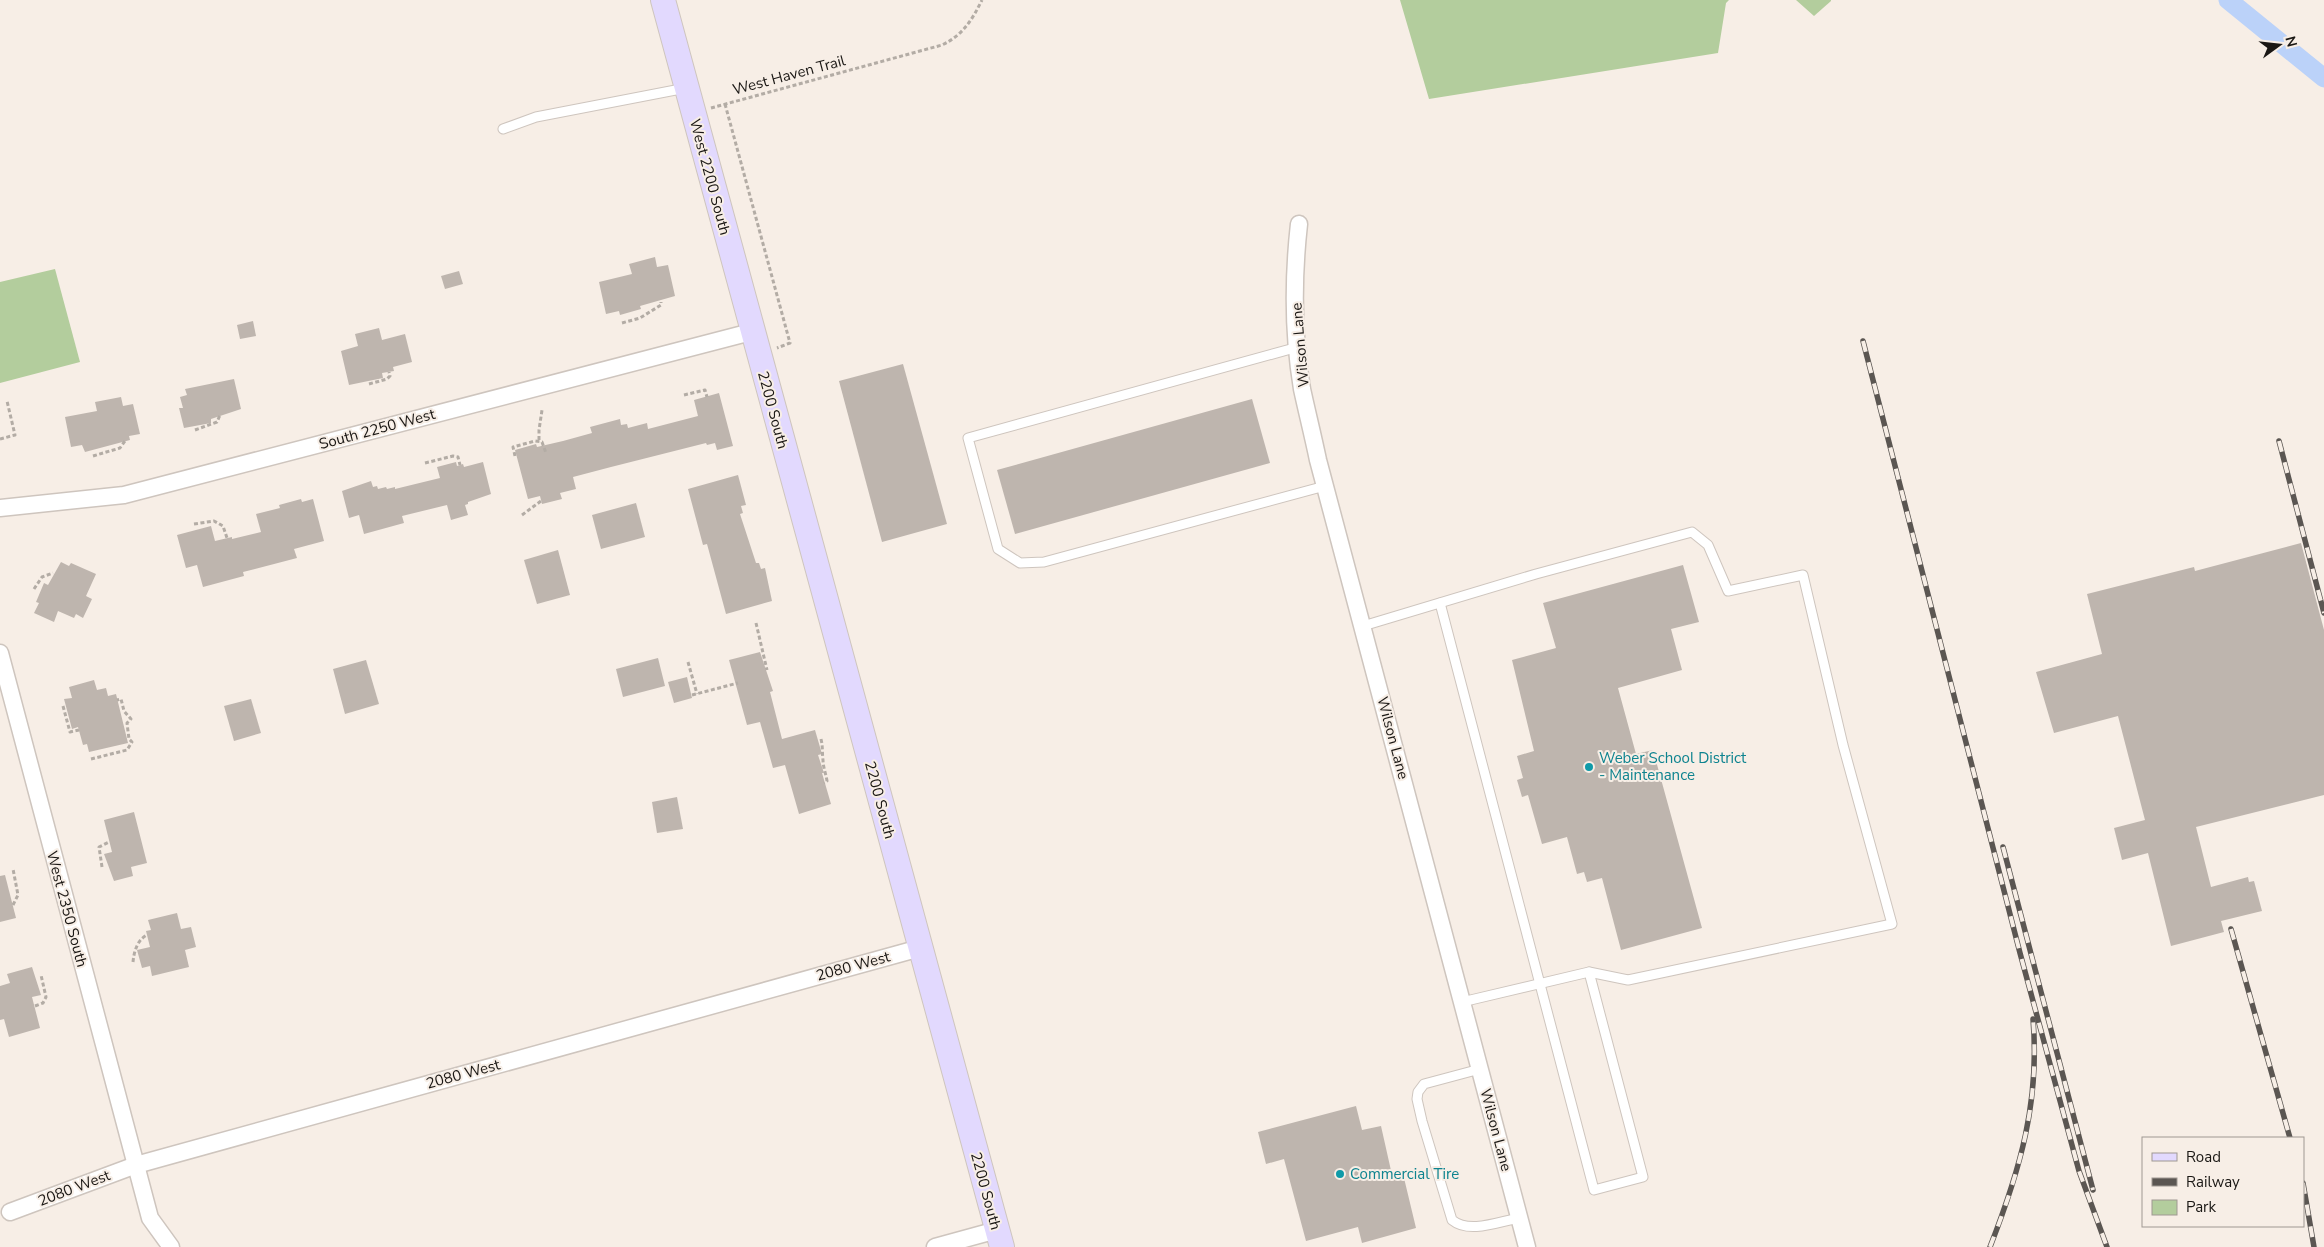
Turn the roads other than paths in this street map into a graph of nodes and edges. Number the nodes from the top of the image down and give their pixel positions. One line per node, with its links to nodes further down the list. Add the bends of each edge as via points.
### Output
1 (663, 0): 2 (street, West 2200 South)
2 (686, 88): 3 (lane, via 536,118); 5 (street, West 2200 South)
3 (503, 129)
4 (1299, 224): 6 (street, Wilson Lane, via 1295,254)
5 (759, 345): 8 (street, South 2250 West, via 124,495); 12 (street, 2200 South)
6 (1298, 348): 7 (street, Wilson Lane, via 1302,388); 7 (lane, via 968,438 998,549 1020,563 1044,562)
7 (1325, 486): 10 (street, Wilson Lane)
8 (0, 508)
9 (1440, 603): 10 (lane); 13 (lane, via 1692,532 1708,545 1728,591 1803,575 1843,745 1892,924 1628,980); 14 (lane)
10 (1363, 626): 15 (street, Wilson Lane)
11 (0, 653): 17 (street, West 2350 South)
12 (920, 948): 17 (street, 2080 West); 20 (street, 2200 South)
13 (1590, 972): 14 (lane); 14 (lane, via 1643,1177 1594,1190)
14 (1539, 984): 15 (lane)
15 (1462, 1002): 16 (street, Wilson Lane)
16 (1480, 1070): 19 (street, Wilson Lane); 19 (lane, via 1424,1084 1418,1092 1422,1121 1452,1220 1459,1226 1474,1227)
17 (136, 1165): 18 (street, 2080 West); 21 (street, West 2350 South, via 150,1218)
18 (10, 1212)
19 (1519, 1218): 23 (street, Wilson Lane)
20 (999, 1238): 22 (street)
21 (170, 1247)
22 (935, 1247)
23 (1527, 1247)

